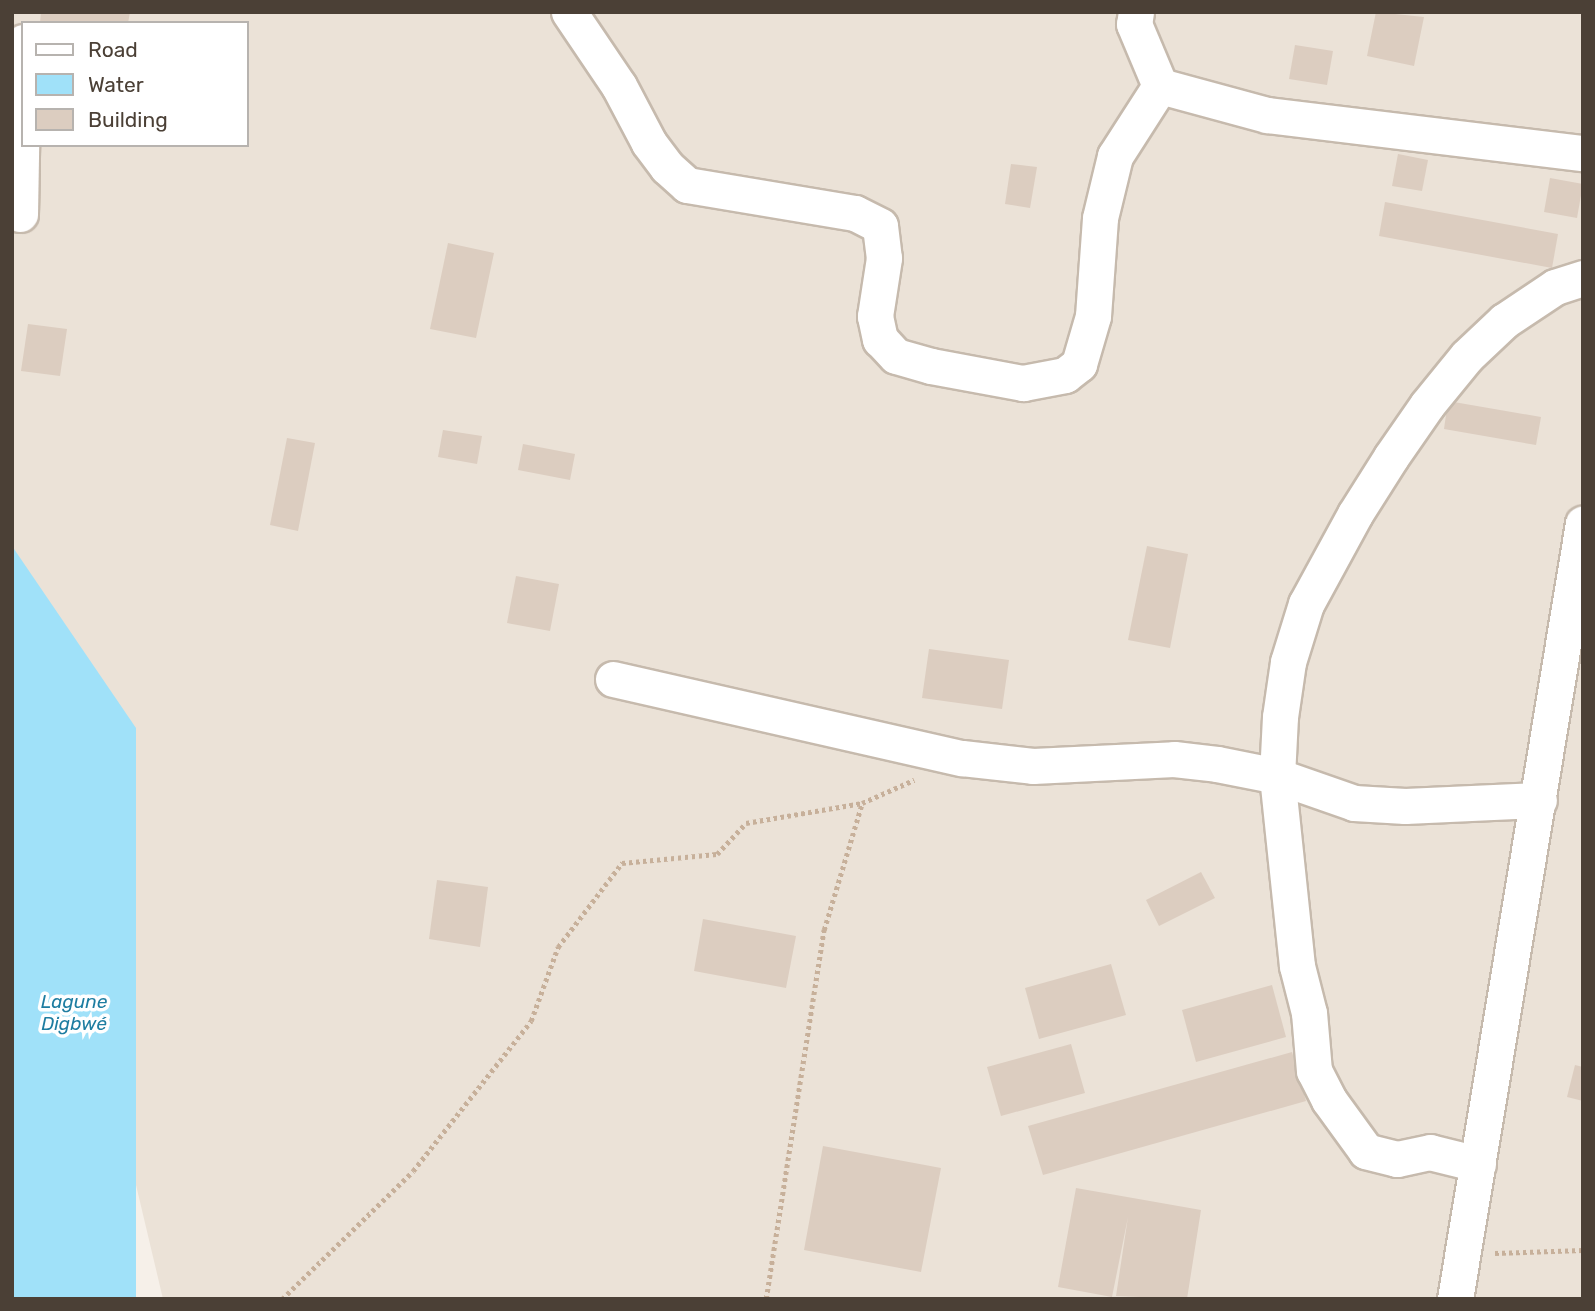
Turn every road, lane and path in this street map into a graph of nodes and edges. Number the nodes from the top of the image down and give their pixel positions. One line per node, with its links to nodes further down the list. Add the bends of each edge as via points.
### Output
1 (569, 12): 3 (street, via 619,86 649,143 687,185 855,213 880,226 884,258 875,316 880,339 896,356 1023,383 1065,375 1079,364 1093,316 1100,218 1115,156)
2 (1136, 12): 3 (street, via 1134,24)
3 (1160, 86): 5 (street, via 1267,115)
4 (21, 147): 6 (street)
5 (1583, 153)
6 (20, 214)
7 (1583, 278): 11 (street, via 1534,300 1467,356 1427,405 1355,514 1306,604 1288,662)
8 (1583, 523): 12 (street)
9 (613, 679): 10 (street)
10 (962, 758): 11 (street, via 1033,766 1174,759); 13 (path)
11 (1277, 776): 12 (street, via 1354,803 1405,806); 14 (street, via 1297,966 1309,1013 1314,1071 1329,1100 1366,1151 1397,1158 1430,1152)
12 (1539, 800): 14 (street)
13 (862, 803): 17 (path, via 746,823 717,854 622,863 558,947 523,1032 413,1171); 18 (path, via 824,930)
14 (1478, 1164): 16 (street)
15 (1583, 1250): 16 (path)
16 (1463, 1254): 19 (street)
17 (282, 1299)
18 (766, 1299)
19 (1455, 1299)

